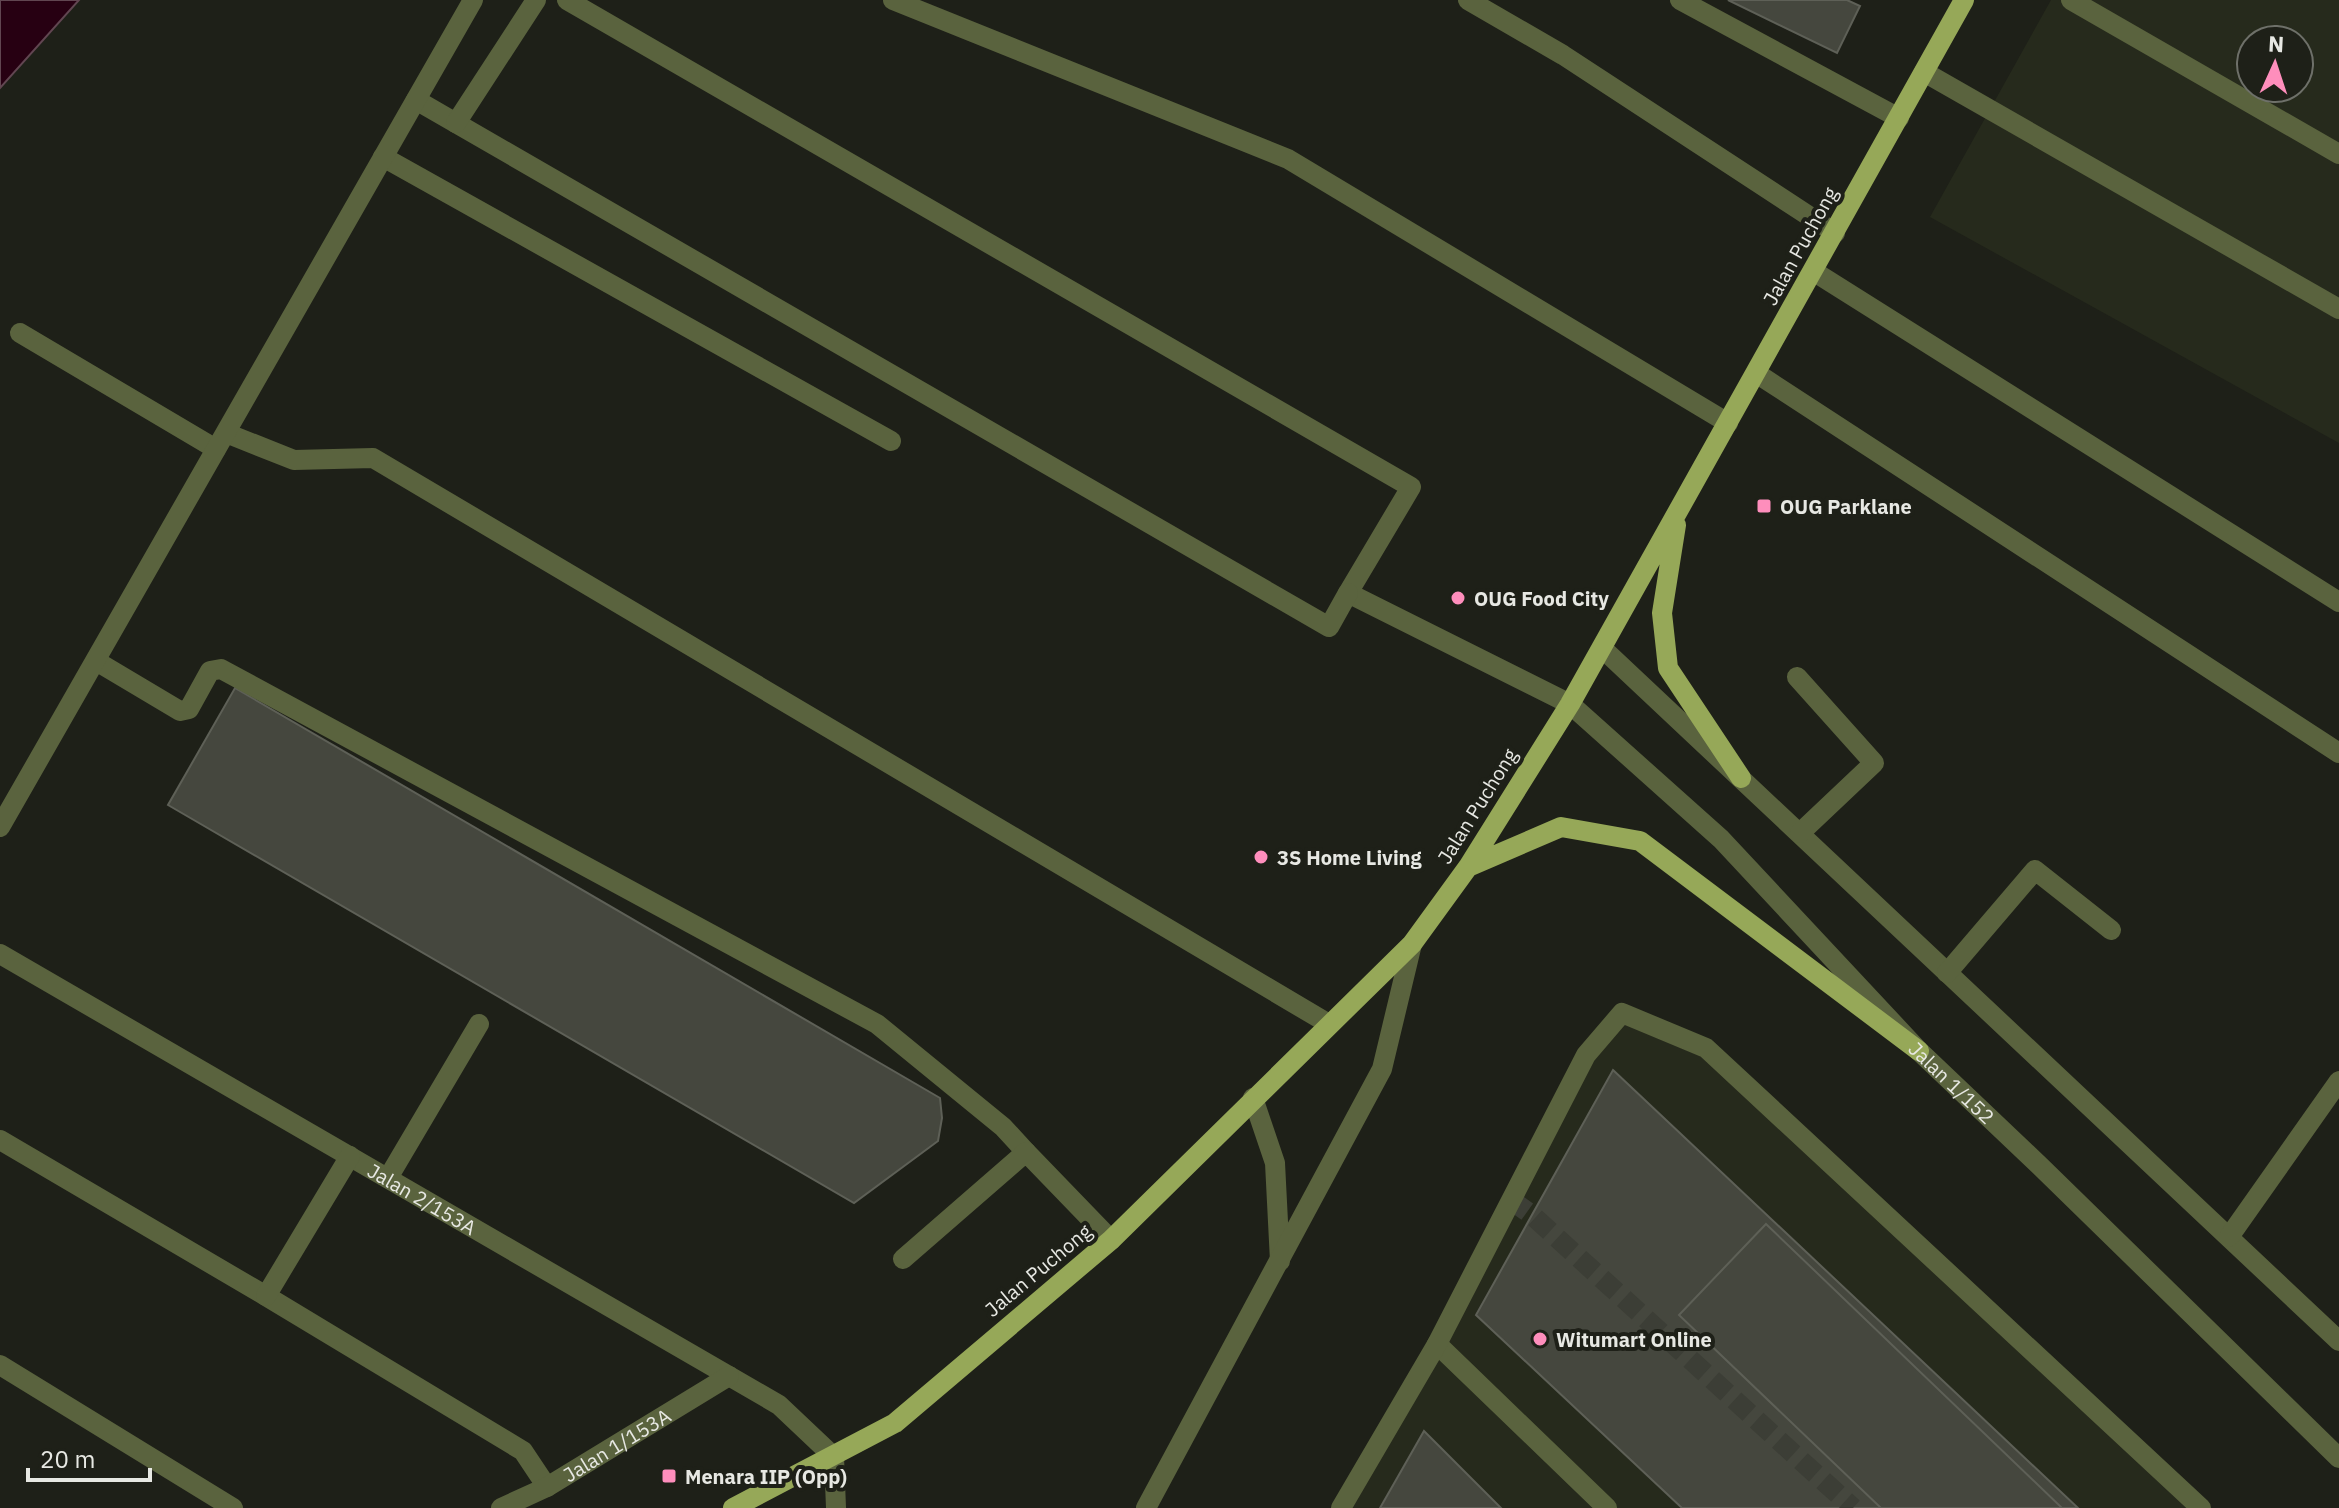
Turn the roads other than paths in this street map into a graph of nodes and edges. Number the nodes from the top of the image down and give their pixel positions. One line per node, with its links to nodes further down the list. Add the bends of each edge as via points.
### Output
1 (473, 0): 10 (street)
2 (536, 0): 12 (street)
3 (567, 0): 24 (street, via 1411,487)
4 (893, 0): 20 (street, via 1288,159)
5 (1468, 0): 15 (street, via 1563,55)
6 (1680, 0): 11 (street)
7 (1964, 0): 9 (main road, Jalan Puchong)
8 (2071, 0): 13 (street)
9 (1924, 72): 11 (main road, Jalan Puchong); 17 (street)
10 (416, 100): 12 (street); 14 (street)
11 (1899, 118): 15 (main road, Jalan Puchong)
12 (456, 123): 24 (street, via 1329,627)
13 (2339, 154)
14 (383, 157): 21 (street); 22 (street)
15 (1835, 233): 16 (main road, Jalan Puchong)
16 (1813, 271): 19 (main road, Jalan Puchong); 25 (street)
17 (2339, 309)
18 (20, 333): 21 (street)
19 (1756, 373): 20 (main road, Jalan Puchong); 30 (street)
20 (1728, 423): 23 (main road, Jalan Puchong)
21 (221, 441): 27 (street); 40 (street, via 294,460 373,458)
22 (891, 441)
23 (1678, 513): 26 (main road, Jalan Puchong); 31 (main road, via 1662,613 1668,668)
24 (1348, 593): 29 (street, Jalan 1/152)
25 (2339, 602)
26 (1602, 648): 29 (main road, Jalan Puchong); 31 (street)
27 (96, 661): 32 (street); 45 (street, via 185,712 210,671 221,669 877,1024)
28 (1797, 677): 33 (street, via 1874,763)
29 (1570, 704): 34 (main road, Jalan Puchong); 41 (street, Jalan 1/152, via 1721,839)
30 (2339, 753)
31 (1741, 778): 33 (street)
32 (0, 827)
33 (1800, 833): 38 (street)
34 (1468, 867): 36 (main road, Jalan Puchong); 41 (main road, via 1561,827 1640,841)
35 (2111, 930): 38 (street, via 2035,870)
36 (1412, 944): 40 (main road, Jalan Puchong); 51 (street, via 1382,1069)
37 (0, 954): 46 (street, Jalan 2/153A)
38 (1947, 973): 48 (street)
39 (479, 1024): 47 (street)
40 (1329, 1024): 43 (main road, Jalan Puchong)
41 (1919, 1051): 58 (street, Jalan 1/152)
42 (2339, 1081): 48 (street)
43 (1253, 1098): 49 (main road, Jalan Puchong); 51 (street, via 1275,1163)
44 (0, 1140): 52 (street)
45 (1026, 1152): 49 (street); 50 (street)
46 (350, 1156): 47 (street, Jalan 2/153A); 52 (street)
47 (388, 1178): 56 (street, Jalan 2/153A)
48 (2229, 1237): 53 (street)
49 (1111, 1240): 57 (main road, Jalan Puchong, via 895,1423)
50 (903, 1259)
51 (1280, 1261): 64 (street)
52 (266, 1296): 59 (street, via 523,1451)
53 (2339, 1341)
54 (1437, 1344): 65 (street); 66 (street); 67 (street, via 1586,1055 1622,1013 1706,1048)
55 (0, 1365): 60 (street)
56 (729, 1376): 57 (street, Jalan 2/153A, via 779,1405); 59 (street, Jalan 1/153A)
57 (834, 1457): 62 (main road, Jalan Puchong); 63 (street)
58 (2339, 1458)
59 (547, 1487): 61 (street, Jalan 1/153A)
60 (233, 1508)
61 (501, 1508)
62 (733, 1508)
63 (836, 1508)
64 (1146, 1508)
65 (1341, 1508)
66 (1607, 1508)
67 (2201, 1508)

